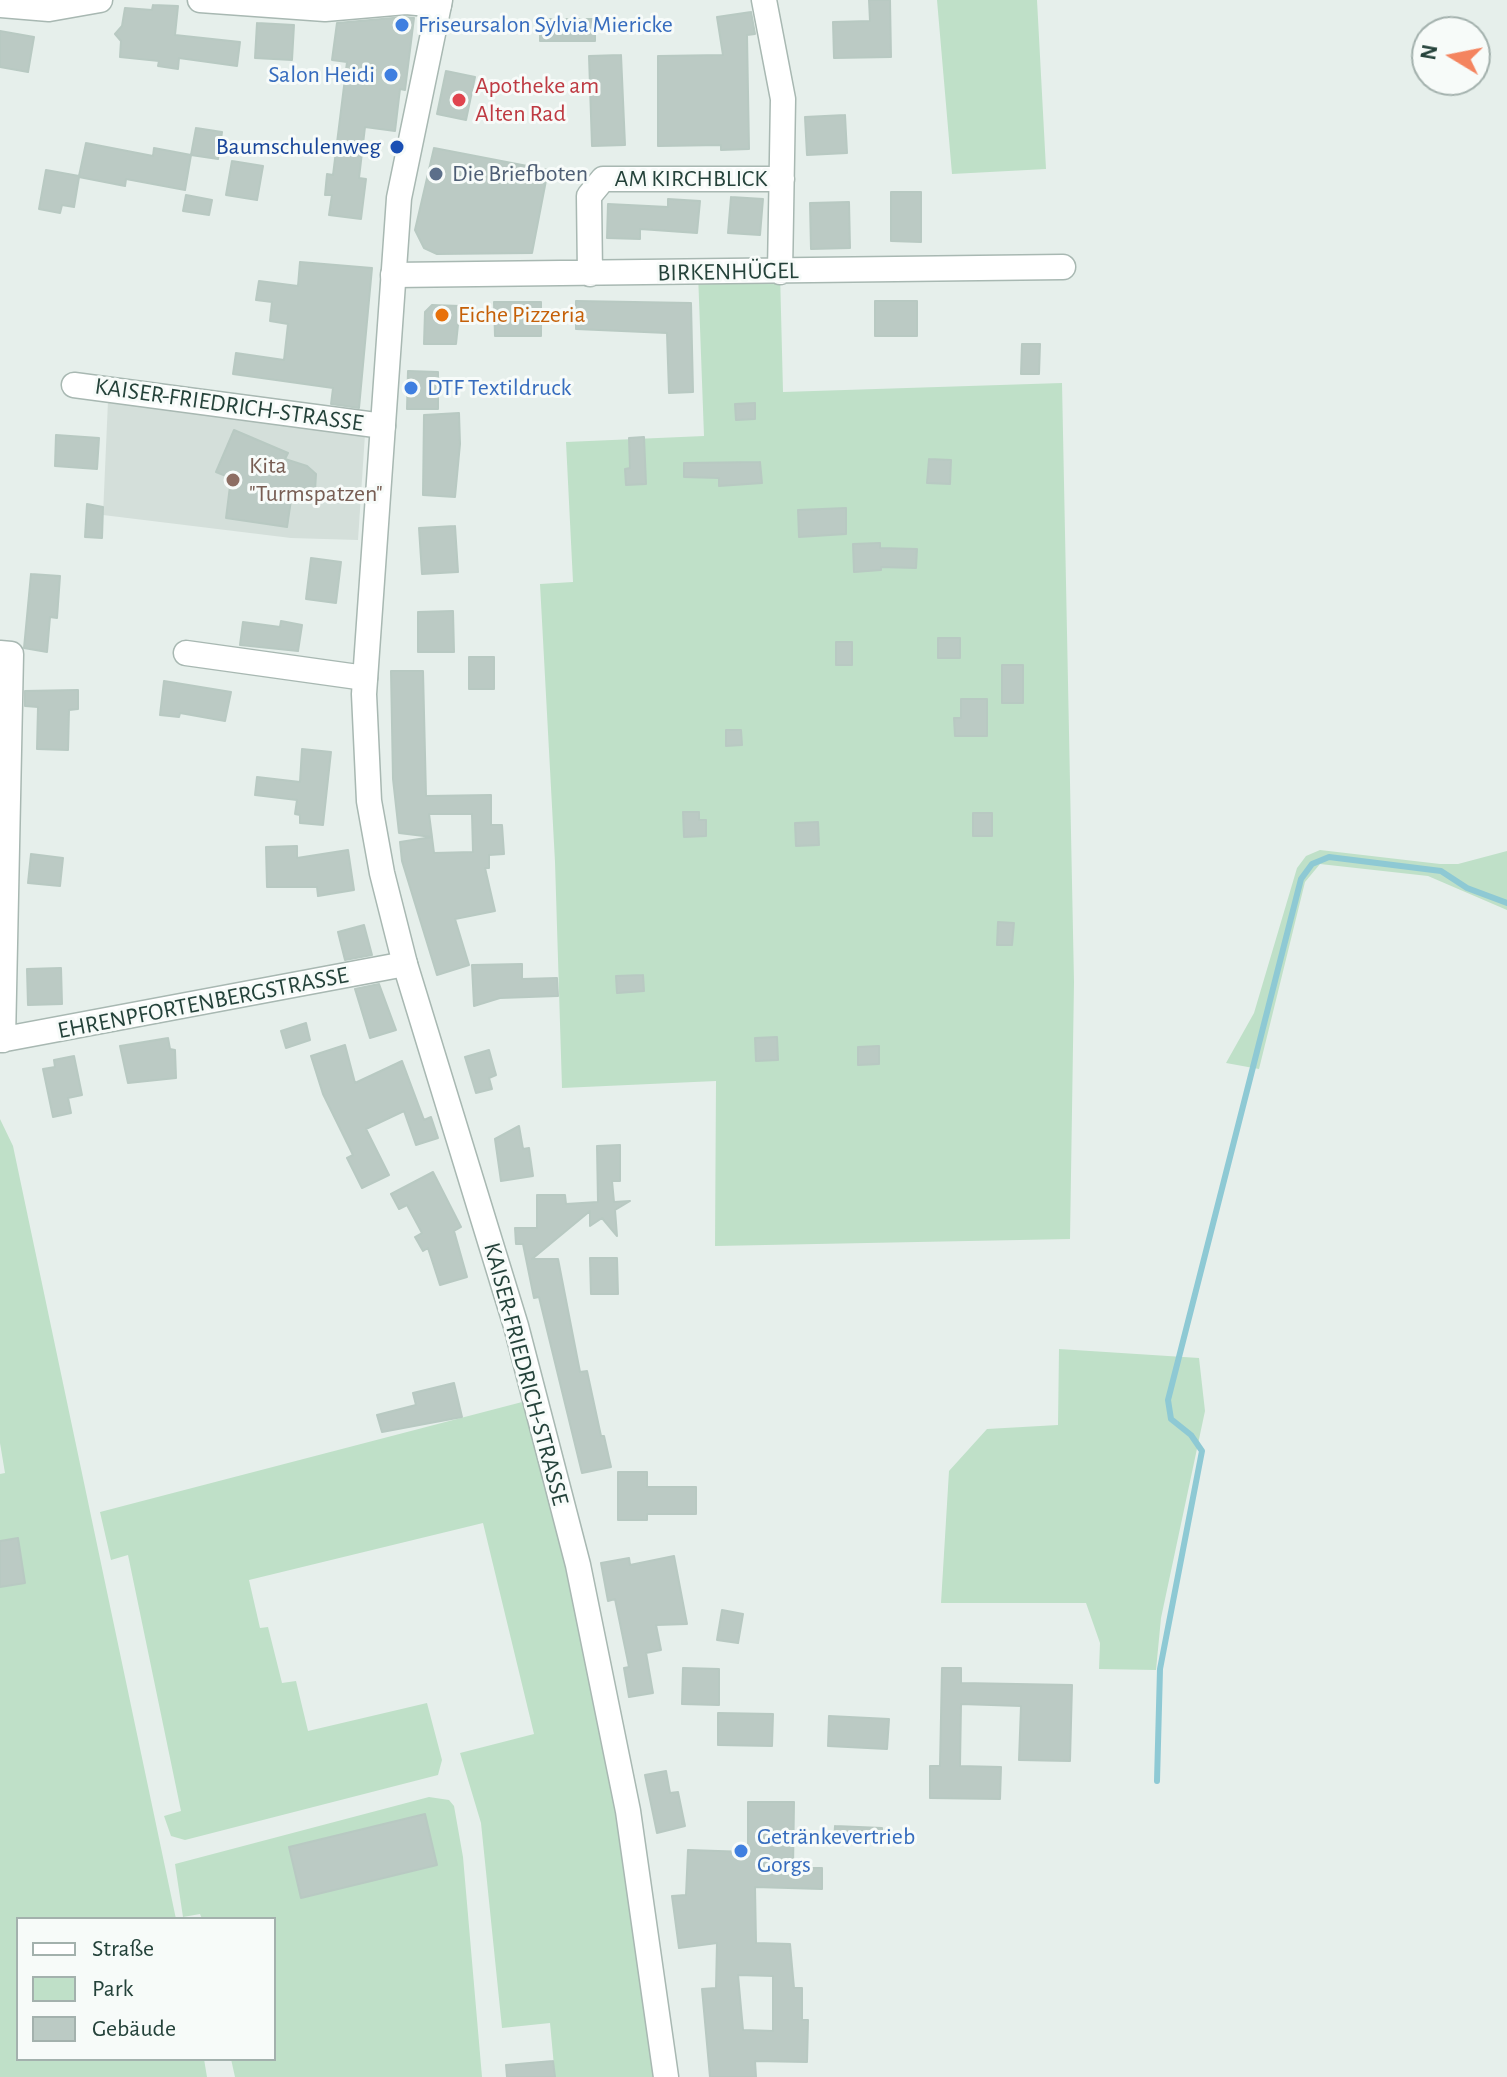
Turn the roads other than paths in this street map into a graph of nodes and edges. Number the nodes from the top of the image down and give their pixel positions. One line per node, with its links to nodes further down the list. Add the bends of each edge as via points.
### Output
1 (100, 0): 5 (street, via 49,9)
2 (200, 0): 4 (street, via 325,9)
3 (764, 0): 6 (street, via 783,99)
4 (439, 3): 10 (street, KAISER-FRIEDRICH-STRASSE, via 399,198)
5 (0, 5)
6 (782, 179): 8 (street); 9 (street, AM KIRCHBLICK, via 603,179 589,196)
7 (1063, 267): 8 (street, BIRKENHÜGEL)
8 (780, 272): 9 (street, BIRKENHÜGEL)
9 (590, 274): 10 (street, BIRKENHÜGEL)
10 (393, 275): 12 (street, KAISER-FRIEDRICH-STRASSE)
11 (74, 385): 12 (street, KAISER-FRIEDRICH-STRASSE)
12 (383, 426): 15 (street, KAISER-FRIEDRICH-STRASSE)
13 (186, 653): 15 (street)
14 (6, 654): 17 (street)
15 (365, 678): 16 (street, KAISER-FRIEDRICH-STRASSE, via 370,814)
16 (405, 964): 17 (street, EHRENPFORTENBERGSTRASSE); 18 (street, KAISER-FRIEDRICH-STRASSE, via 516,1326 578,1565 628,1811)
17 (1, 1040)
18 (666, 2077)

